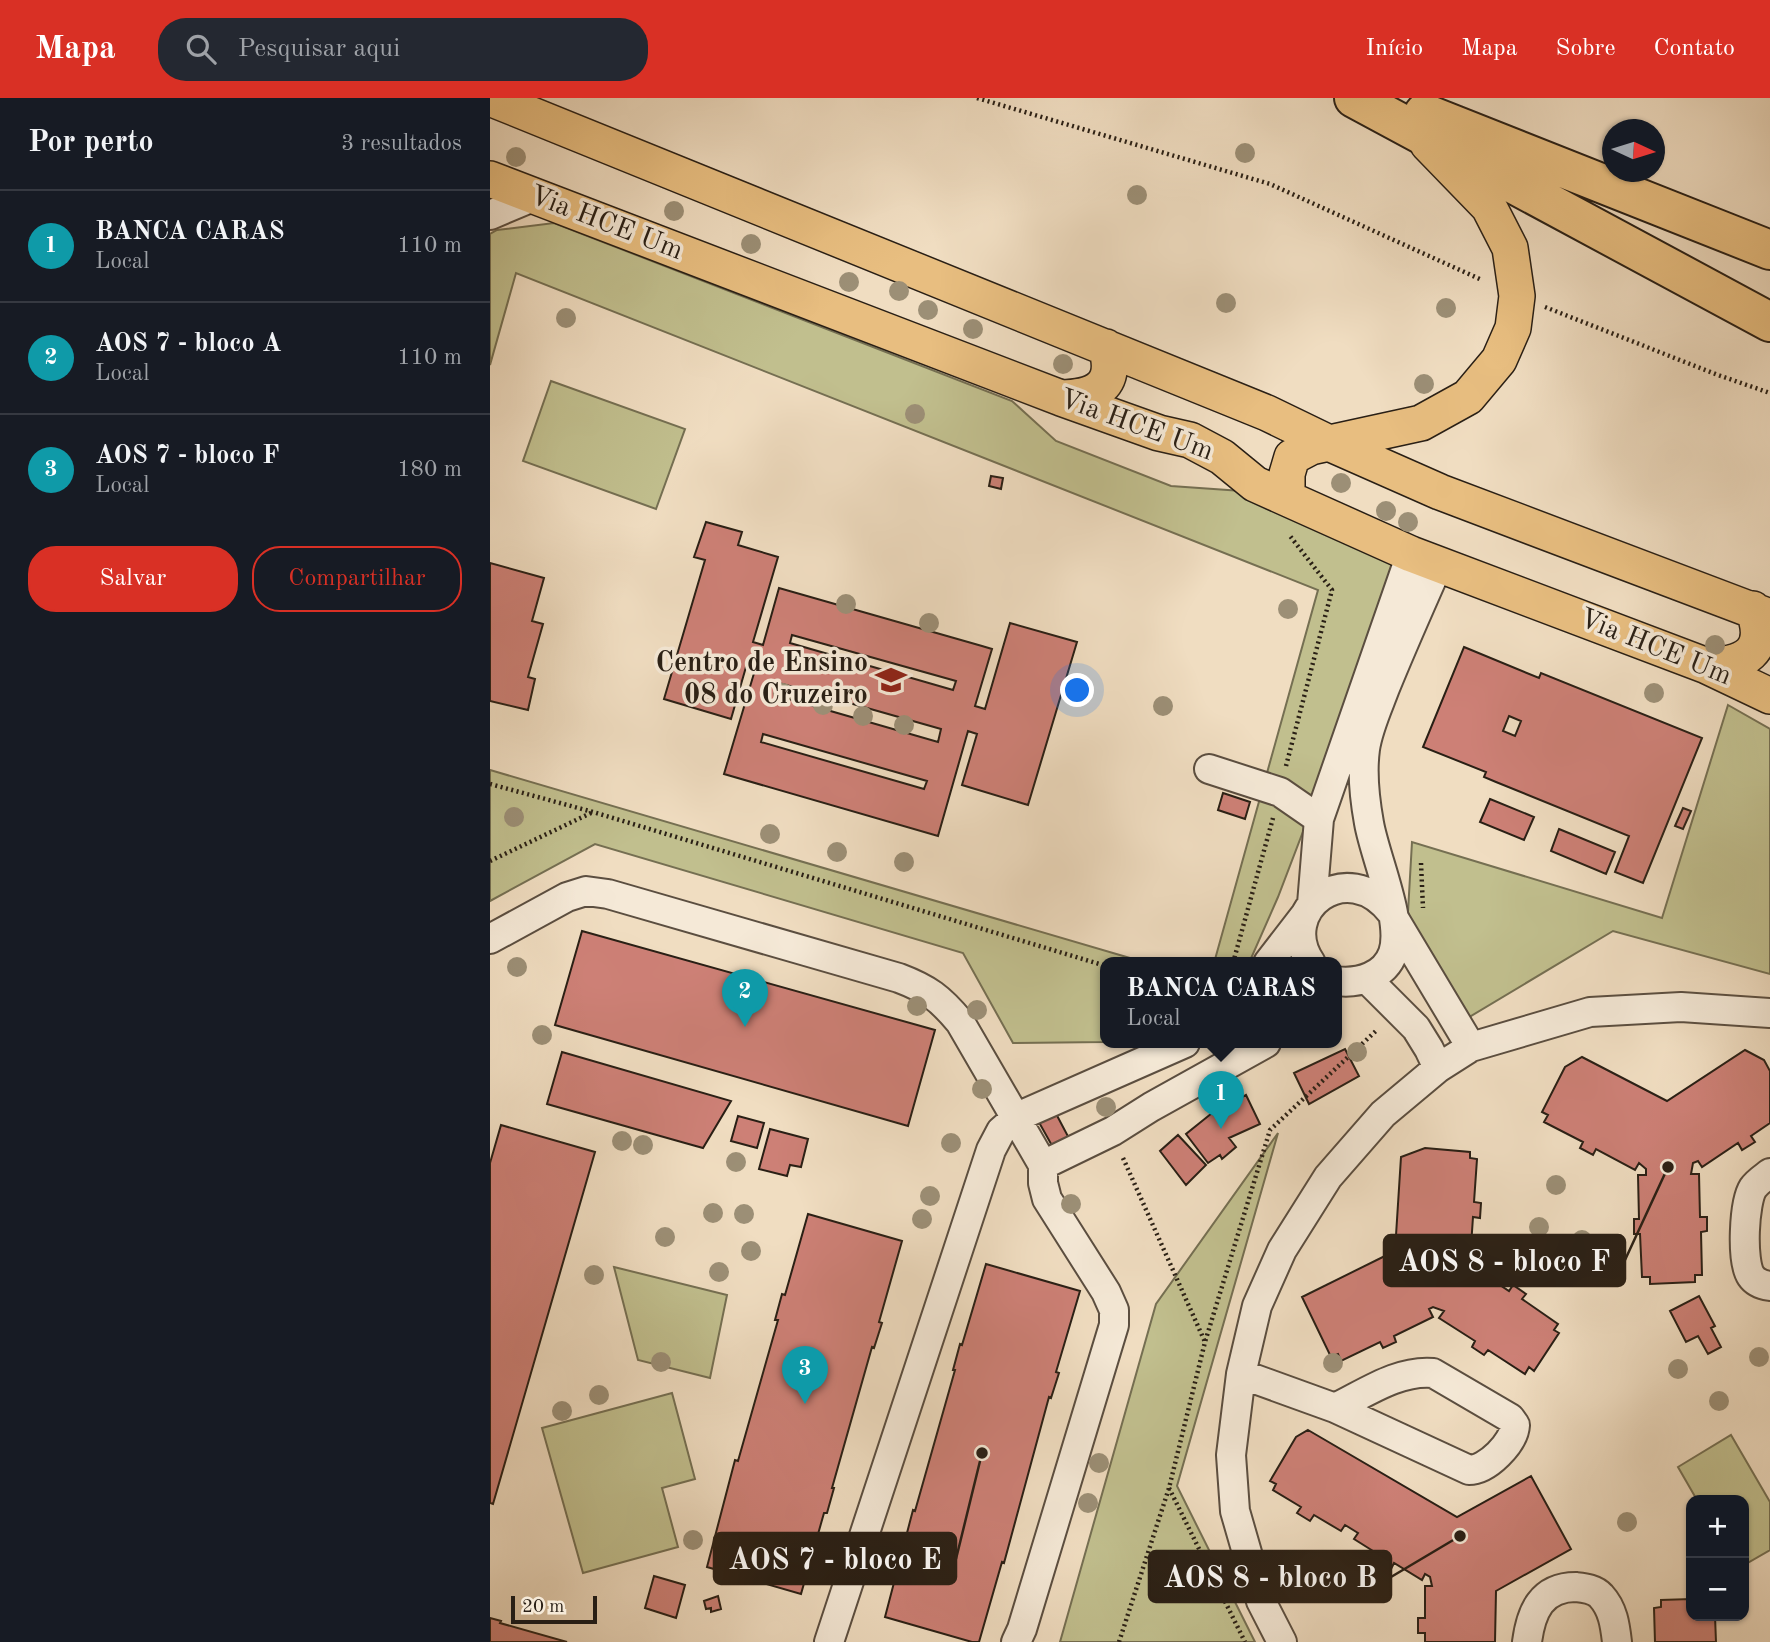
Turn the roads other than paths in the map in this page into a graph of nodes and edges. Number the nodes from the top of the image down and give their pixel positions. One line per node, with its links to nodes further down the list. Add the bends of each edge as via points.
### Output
1 (1354, 98): 4 (highway)
2 (1386, 98): 8 (highway)
3 (490, 99): 10 (main road)
4 (1416, 133): 9 (highway); 12 (main road, via 1489,207 1510,248 1517,296 1513,328 1499,360 1468,397 1421,423)
5 (490, 179): 6 (main road, Via HCE Um)
6 (535, 196): 7 (street); 11 (main road, Via HCE Um)
7 (490, 215)
8 (1770, 250)
9 (1770, 322)
10 (1106, 347): 11 (main road, via 1108,370 1097,391); 12 (main road)
11 (1061, 398): 13 (main road, Via HCE Um, via 1190,440 1222,457 1255,484)
12 (1329, 443): 13 (main road, via 1292,457); 15 (main road, via 1440,492)
13 (1287, 498): 14 (main road, Via HCE Um)
14 (1425, 560): 16 (main road, Via HCE Um); 19 (street); 21 (street, via 1402,646 1365,749 1369,823)
15 (1761, 613): 16 (main road, via 1758,649 1745,660)
16 (1707, 666): 17 (main road, Via HCE Um)
17 (1770, 696)
18 (1209, 769): 19 (street, via 1280,792)
19 (1319, 819): 20 (street)
20 (1309, 910): 21 (street, via 1324,894 1354,887 1376,896); 23 (street); 24 (street, via 1302,943)
21 (1393, 917): 25 (street, via 1397,938 1392,955 1382,970); 29 (street)
22 (490, 939): 35 (street, via 586,891 899,978 924,987 943,1001)
23 (1273, 957)
24 (1308, 957)
25 (1366, 980): 26 (street); 27 (street); 33 (street, via 1416,1028)
26 (1342, 982)
27 (1342, 994)
28 (1770, 1013): 29 (street, via 1681,1007 1590,1012)
29 (1471, 1047): 33 (street)
30 (1174, 1048): 32 (street)
31 (1257, 1048): 34 (street)
32 (1133, 1066): 34 (street); 35 (street)
33 (1438, 1068): 39 (street, via 1383,1114 1328,1177 1282,1250 1257,1306)
34 (1151, 1107): 36 (street)
35 (1017, 1117): 36 (street); 41 (street, via 1001,1131 991,1150)
36 (1043, 1165): 42 (street, via 1047,1199 1106,1292 1114,1310 1114,1325)
37 (1770, 1172): 38 (street, via 1754,1187 1747,1205 1745,1255 1750,1275)
38 (1770, 1286)
39 (1241, 1374): 40 (street); 43 (street, via 1231,1455 1235,1511 1261,1601)
40 (1335, 1408): 40 (street, via 1403,1375 1433,1373 1510,1418 1515,1431 1487,1465 1469,1470)
41 (829, 1642)
42 (1016, 1642)
43 (1282, 1642)
44 (1527, 1642): 45 (street, via 1537,1605 1566,1587 1600,1594 1613,1616)
45 (1617, 1642)

